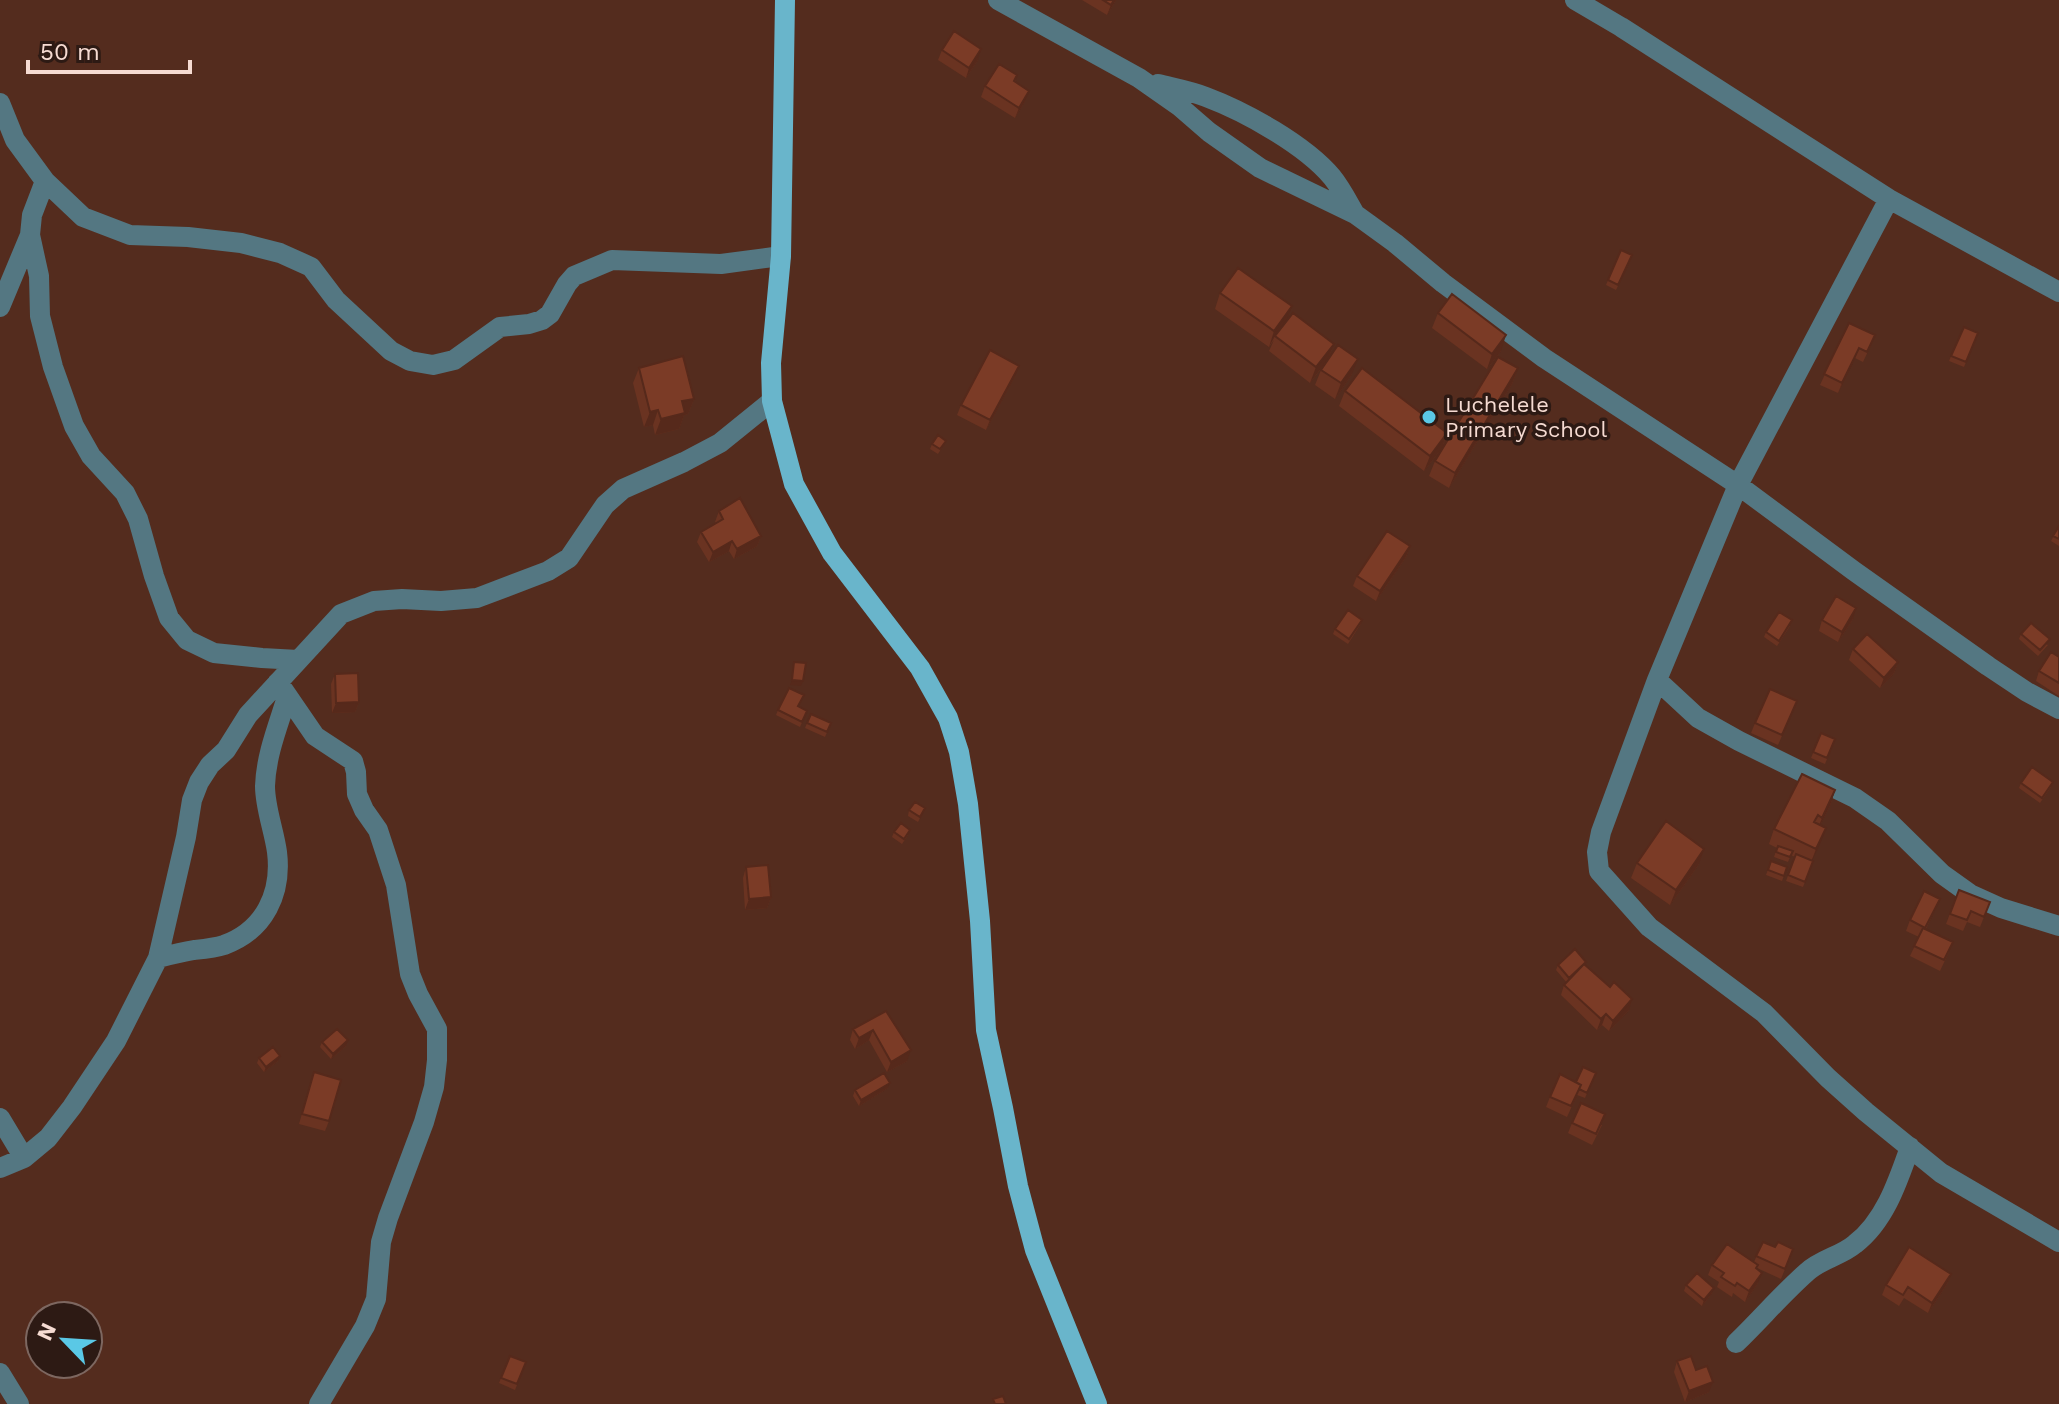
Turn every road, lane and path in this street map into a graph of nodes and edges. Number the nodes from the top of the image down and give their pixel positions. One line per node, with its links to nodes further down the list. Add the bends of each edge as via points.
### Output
1 (785, 0): 10 (main road)
2 (998, 0): 4 (street)
3 (1575, 0): 7 (street)
4 (1139, 78): 8 (street, via 1260,168); 8 (street, via 1206,97 1294,144 1335,179)
5 (0, 103): 6 (street, via 15,140)
6 (45, 181): 9 (street); 10 (street, via 83,217 130,235 241,243 311,267 336,300 391,351 433,365 454,360 500,327 542,320 574,276 612,260 721,264)
7 (1889, 199): 11 (street); 14 (street)
8 (1355, 214): 14 (street, via 1544,358)
9 (30, 235): 12 (street); 15 (street, via 40,316 74,426 91,456 125,493 138,519 169,618 187,640 214,653)
10 (781, 256): 13 (main road)
11 (2059, 292)
12 (0, 307)
13 (772, 401): 15 (street, via 720,443 623,489 605,505 569,558 548,571 477,598 374,601 341,614); 30 (main road, via 801,498 832,553 920,668 948,718 968,804 986,1030 1018,1186 1035,1250)
14 (1738, 485): 16 (street); 18 (street, via 1988,666)
15 (298, 660): 17 (street)
16 (1657, 680): 19 (street, via 1698,718 1855,798 1970,894); 22 (street, via 1601,832 1599,871 1649,927 1764,1013 1828,1078)
17 (282, 690): 20 (street, via 248,715 199,782); 20 (street, via 265,786 277,852 271,906 260,921 223,946); 29 (street, via 315,736 353,761 357,794 378,830 396,885 410,974 437,1029 434,1087 381,1242 376,1299)
18 (2059, 709)
19 (2059, 926)
20 (158, 958): 23 (street, via 116,1041 72,1107)
21 (0, 1118): 23 (street)
22 (1910, 1147): 25 (street, via 1941,1173); 26 (street, via 1886,1206 1870,1229 1855,1245 1808,1271)
23 (24, 1158): 24 (street)
24 (0, 1168)
25 (2059, 1242)
26 (1736, 1343)
27 (0, 1373): 28 (street)
28 (19, 1404)
29 (319, 1404)
30 (1097, 1404)

